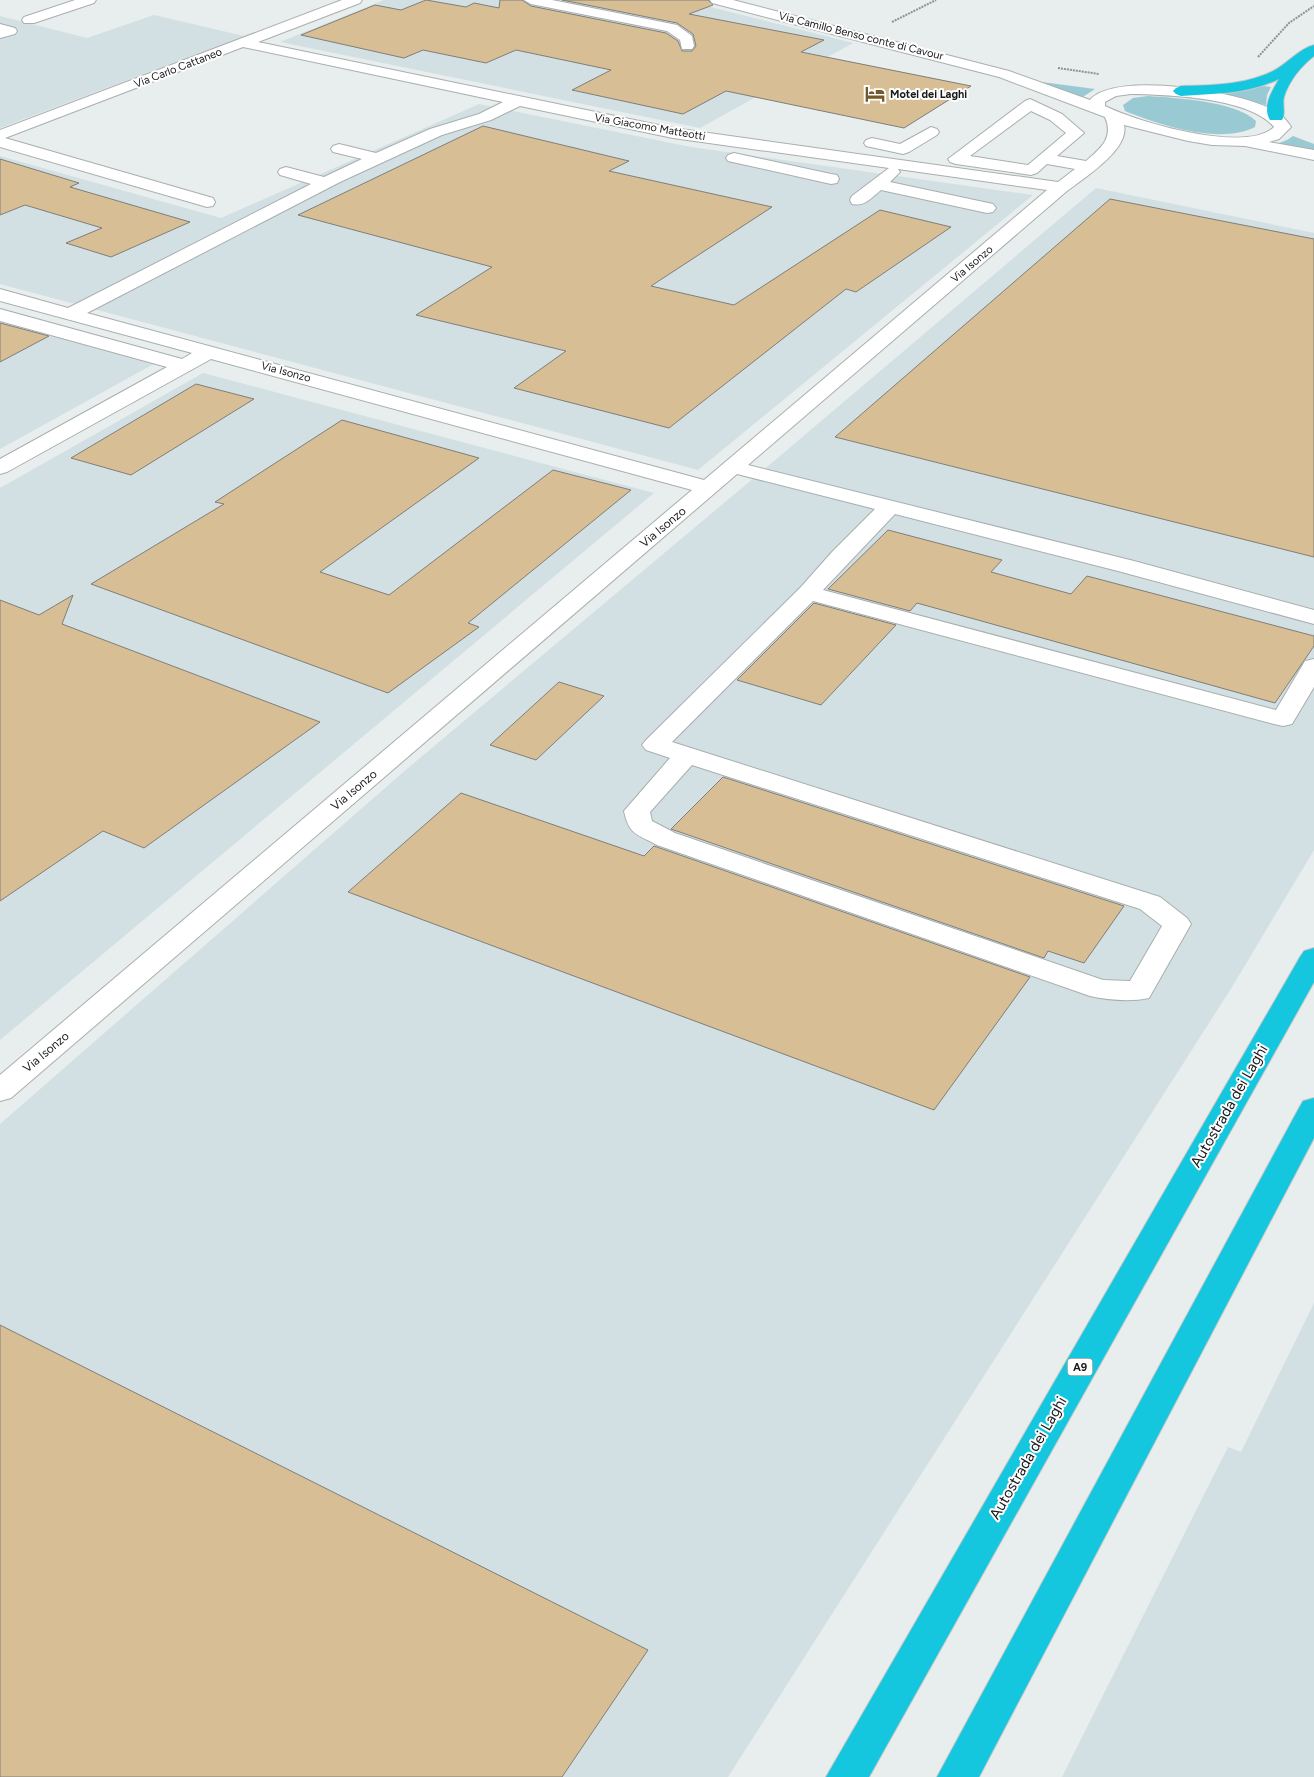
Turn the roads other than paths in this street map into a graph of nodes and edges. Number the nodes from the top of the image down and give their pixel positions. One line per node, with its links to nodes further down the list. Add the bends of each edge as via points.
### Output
1 (89, 0): 5 (street)
2 (355, 0): 8 (street, Via Carlo Cattaneo)
3 (531, 0): 9 (street, via 672,28 688,38)
4 (717, 0): 12 (street, Via Camillo Benso conte di Cavour)
5 (29, 20)
6 (0, 28): 7 (street, via 10,31)
7 (0, 34)
8 (243, 43): 17 (street, Via Giacomo Matteotti); 23 (street, Via Carlo Cattaneo)
9 (687, 46)
10 (1314, 49): 11 (highway)
11 (1293, 67): 16 (highway, via 1270,80 1251,85); 20 (highway, via 1276,98)
12 (1004, 74): 13 (street, Via Camillo Benso conte di Cavour); 18 (street, Via Camillo Benso conte di Cavour)
13 (1070, 83)
14 (1096, 86): 15 (street)
15 (1131, 89): 16 (street); 18 (street, via 1104,95 1097,101)
16 (1181, 92): 20 (street, via 1240,102)
17 (518, 101): 30 (street, Via Giacomo Matteotti, via 672,133); 34 (street, via 485,117 436,132)
18 (1098, 108): 19 (street, Via Camillo Benso conte di Cavour)
19 (1112, 116): 24 (street, Via Camillo Benso conte di Cavour, via 1152,129); 36 (street, Via Isonzo, via 1116,126 1115,138)
20 (1278, 119): 22 (street); 27 (street, via 1283,127 1272,138)
21 (931, 132): 33 (street, via 903,149 866,142)
22 (1298, 132)
23 (0, 136)
24 (1203, 139): 26 (street); 27 (street)
25 (0, 142): 46 (street)
26 (1149, 142)
27 (1236, 142): 32 (street)
28 (1131, 146): 36 (street, Via Isonzo)
29 (339, 149): 34 (street)
30 (794, 150): 33 (street, Via Giacomo Matteotti); 37 (street)
31 (707, 152): 37 (street)
32 (1314, 155)
33 (841, 156): 38 (street, Via Giacomo Matteotti)
34 (376, 158): 42 (street)
35 (1044, 159): 35 (street, via 1076,133 1056,117 1030,104 956,159 1031,170); 36 (street)
36 (1093, 162): 44 (street, Via Isonzo)
37 (768, 165): 40 (street); 41 (street)
38 (901, 165): 43 (street); 44 (street, Via Giacomo Matteotti)
39 (286, 172): 42 (street)
40 (751, 175)
41 (830, 179)
42 (324, 182): 49 (street)
43 (878, 184): 45 (street); 47 (street)
44 (1061, 187): 54 (street, Via Isonzo)
45 (858, 200)
46 (207, 202)
47 (988, 208)
48 (0, 295): 49 (street, Via Isonzo)
49 (70, 314): 51 (street, Via Isonzo)
50 (0, 315): 52 (street)
51 (211, 351): 52 (street); 55 (street, Via Isonzo)
52 (184, 366): 53 (street)
53 (0, 468)
54 (732, 468): 55 (street, Via Isonzo); 56 (street)
55 (708, 488): 62 (street, Via Isonzo)
56 (889, 508): 57 (street); 58 (street, via 1126,566)
57 (808, 593): 59 (street, via 1283,719); 60 (street, via 654,745)
58 (1314, 617)
59 (1314, 666)
60 (687, 755): 60 (street, via 1150,903 1177,924 1140,991 1100,989 666,839 640,825 637,811)
61 (1314, 957): 64 (highway, Autostrada dei Laghi / A9)
62 (0, 1091)
63 (1314, 1108): 65 (highway)
64 (847, 1777)
65 (958, 1777)

